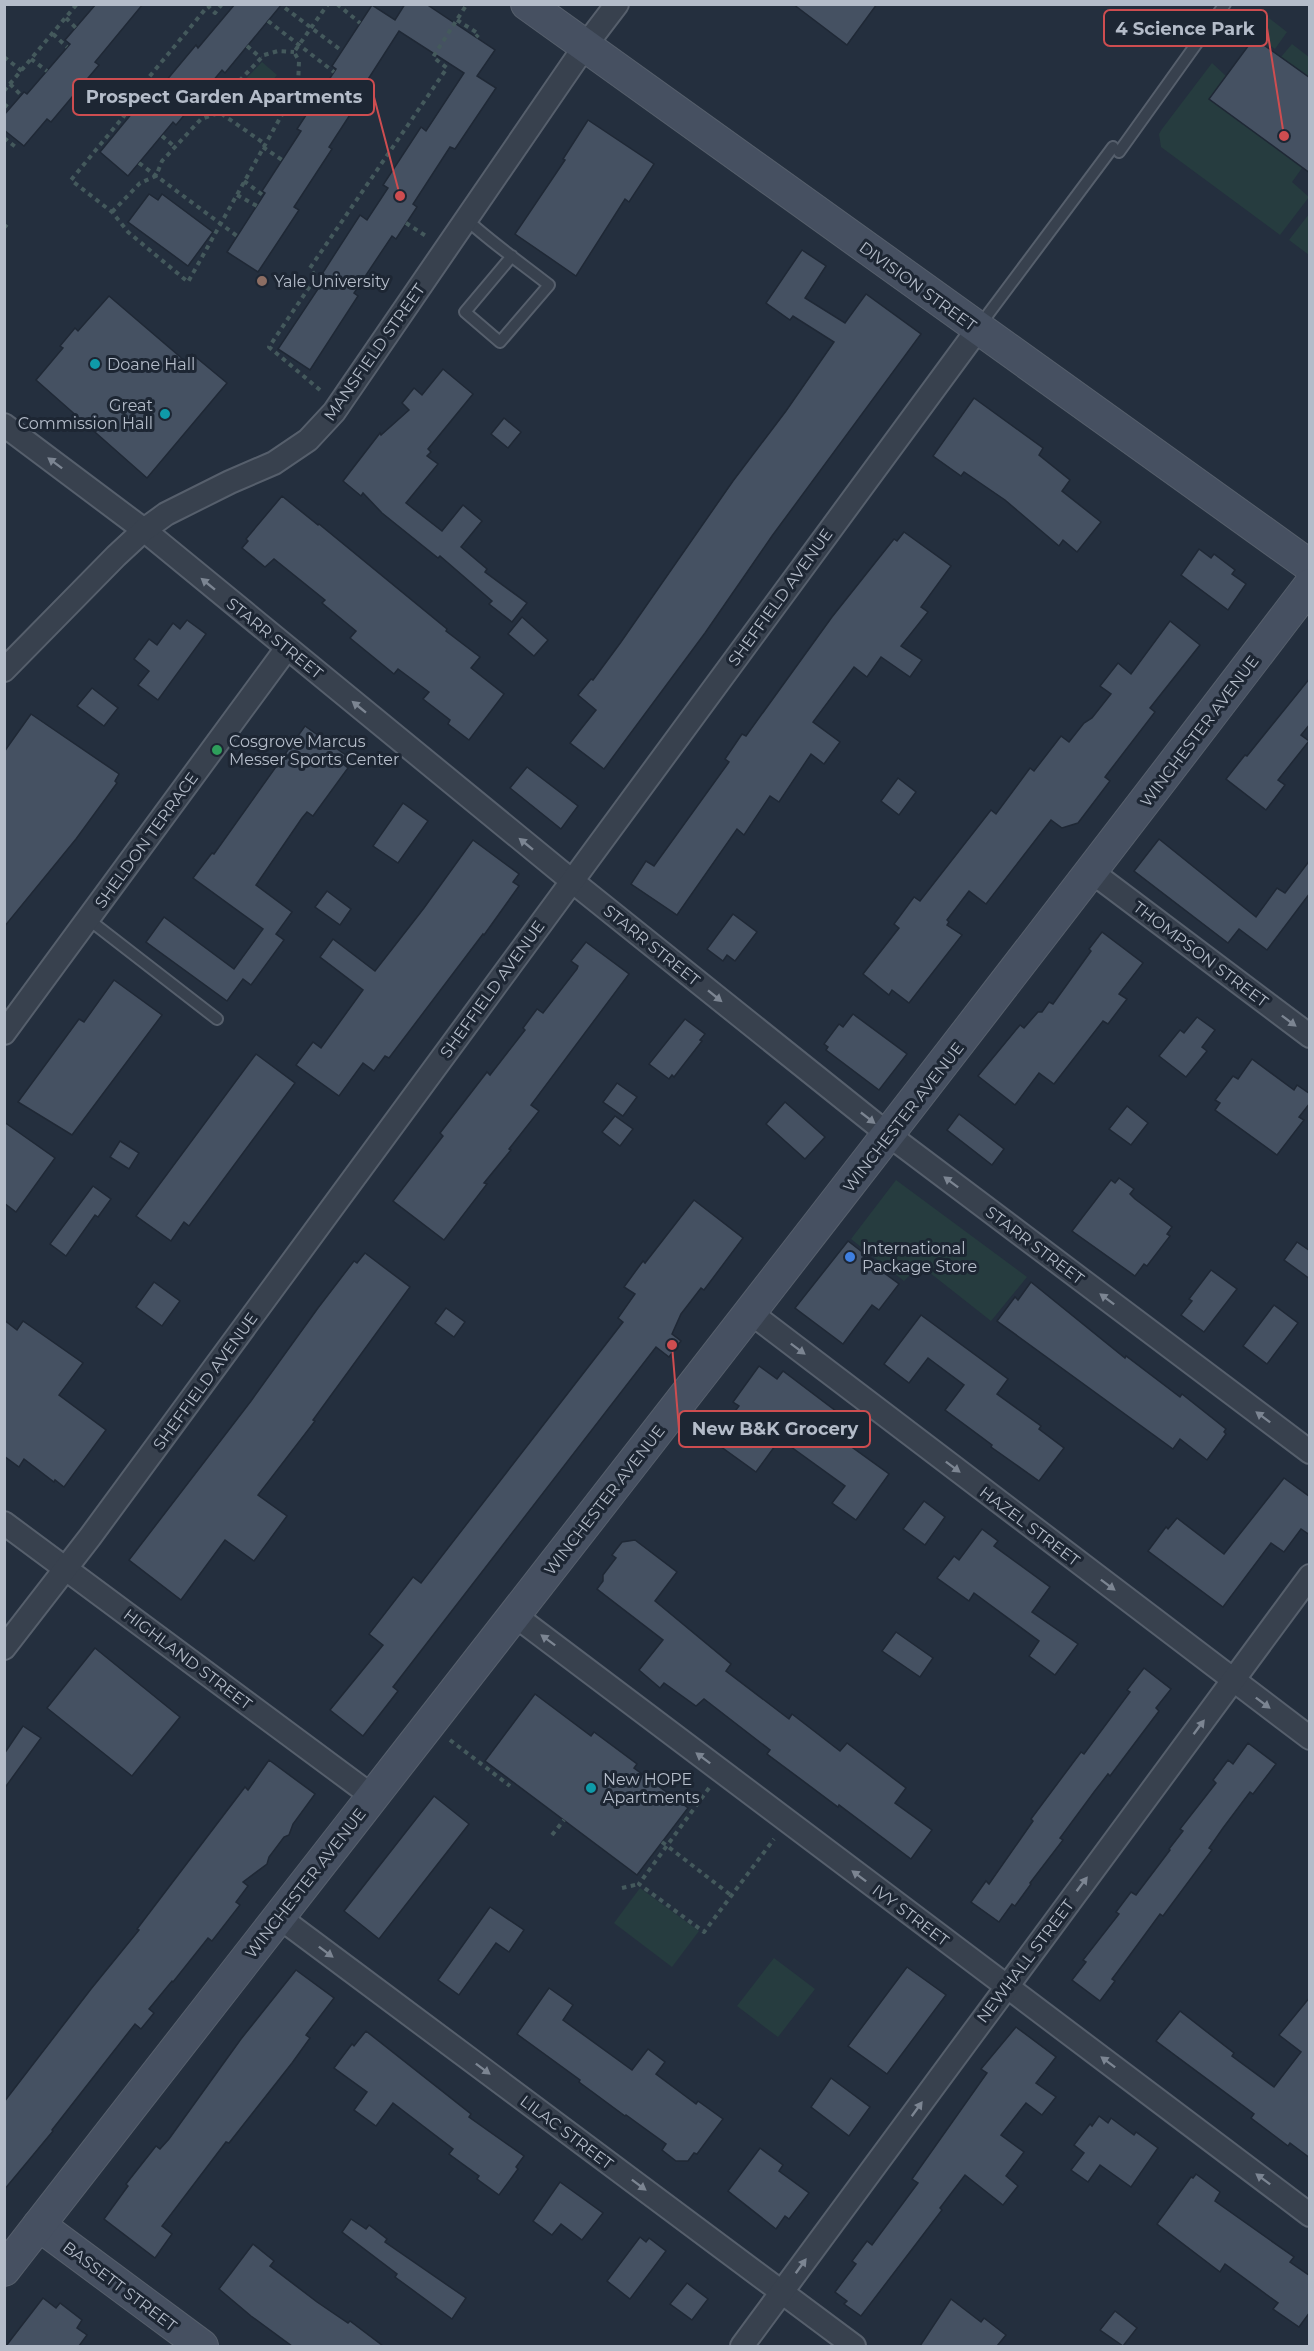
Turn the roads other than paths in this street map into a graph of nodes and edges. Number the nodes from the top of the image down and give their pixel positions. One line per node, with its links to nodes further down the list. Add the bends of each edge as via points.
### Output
1 (527, 4): 4 (street, DIVISION STREET)
2 (617, 4): 4 (street, MANSFIELD STREET)
3 (1225, 4): 7 (lane)
4 (585, 46): 5 (street, MANSFIELD STREET); 7 (street, DIVISION STREET)
5 (466, 219): 6 (lane); 9 (street, MANSFIELD STREET, via 334,412 308,440 274,463 166,514)
6 (512, 256): 6 (lane, via 549,285 500,342 465,312)
7 (978, 329): 10 (street, DIVISION STREET); 15 (street, SHEFFIELD AVENUE)
8 (4, 425): 9 (street, STARR STREET, one-way to 8)
9 (144, 530): 12 (street, STARR STREET, one-way to 9); 13 (street, MANSFIELD STREET)
10 (1310, 566)
11 (1310, 585): 14 (street, WINCHESTER AVENUE)
12 (287, 648): 15 (street, STARR STREET, one-way to 12); 16 (street, SHELDON TERRACE)
13 (4, 670)
14 (1092, 872): 19 (street, THOMPSON STREET, one-way to 19); 20 (street, WINCHESTER AVENUE)
15 (572, 881): 20 (street, STARR STREET, one-way to 20); 24 (street, SHEFFIELD AVENUE)
16 (88, 918): 17 (lane); 18 (street, SHELDON TERRACE)
17 (217, 1019)
18 (4, 1032)
19 (1310, 1036)
20 (889, 1135): 21 (street, WINCHESTER AVENUE); 22 (street, STARR STREET, one-way to 20)
21 (751, 1313): 26 (street, WINCHESTER AVENUE); 28 (street, HAZEL STREET, one-way to 28)
22 (1310, 1452)
23 (4, 1523): 24 (street, HIGHLAND STREET)
24 (66, 1568): 27 (street, SHEFFIELD AVENUE); 30 (street, HIGHLAND STREET)
25 (1310, 1576): 28 (street, NEWHALL STREET)
26 (513, 1614): 30 (street, WINCHESTER AVENUE); 32 (street, IVY STREET, one-way to 26)
27 (4, 1648)
28 (1233, 1681): 29 (street, HAZEL STREET, one-way to 29); 32 (street, NEWHALL STREET, one-way to 28)
29 (1310, 1738)
30 (372, 1796): 31 (street, WINCHESTER AVENUE)
31 (279, 1917): 34 (street, WINCHESTER AVENUE); 36 (street, LILAC STREET, one-way to 36)
32 (1007, 1986): 33 (street, IVY STREET, one-way to 32); 36 (street, NEWHALL STREET, one-way to 32)
33 (1310, 2215)
34 (39, 2225): 35 (street, WINCHESTER AVENUE); 37 (street, BASSETT STREET)
35 (4, 2270)
36 (782, 2292): 38 (street, NEWHALL STREET); 39 (street, LILAC STREET)
37 (202, 2346)
38 (742, 2346)
39 (854, 2346)

